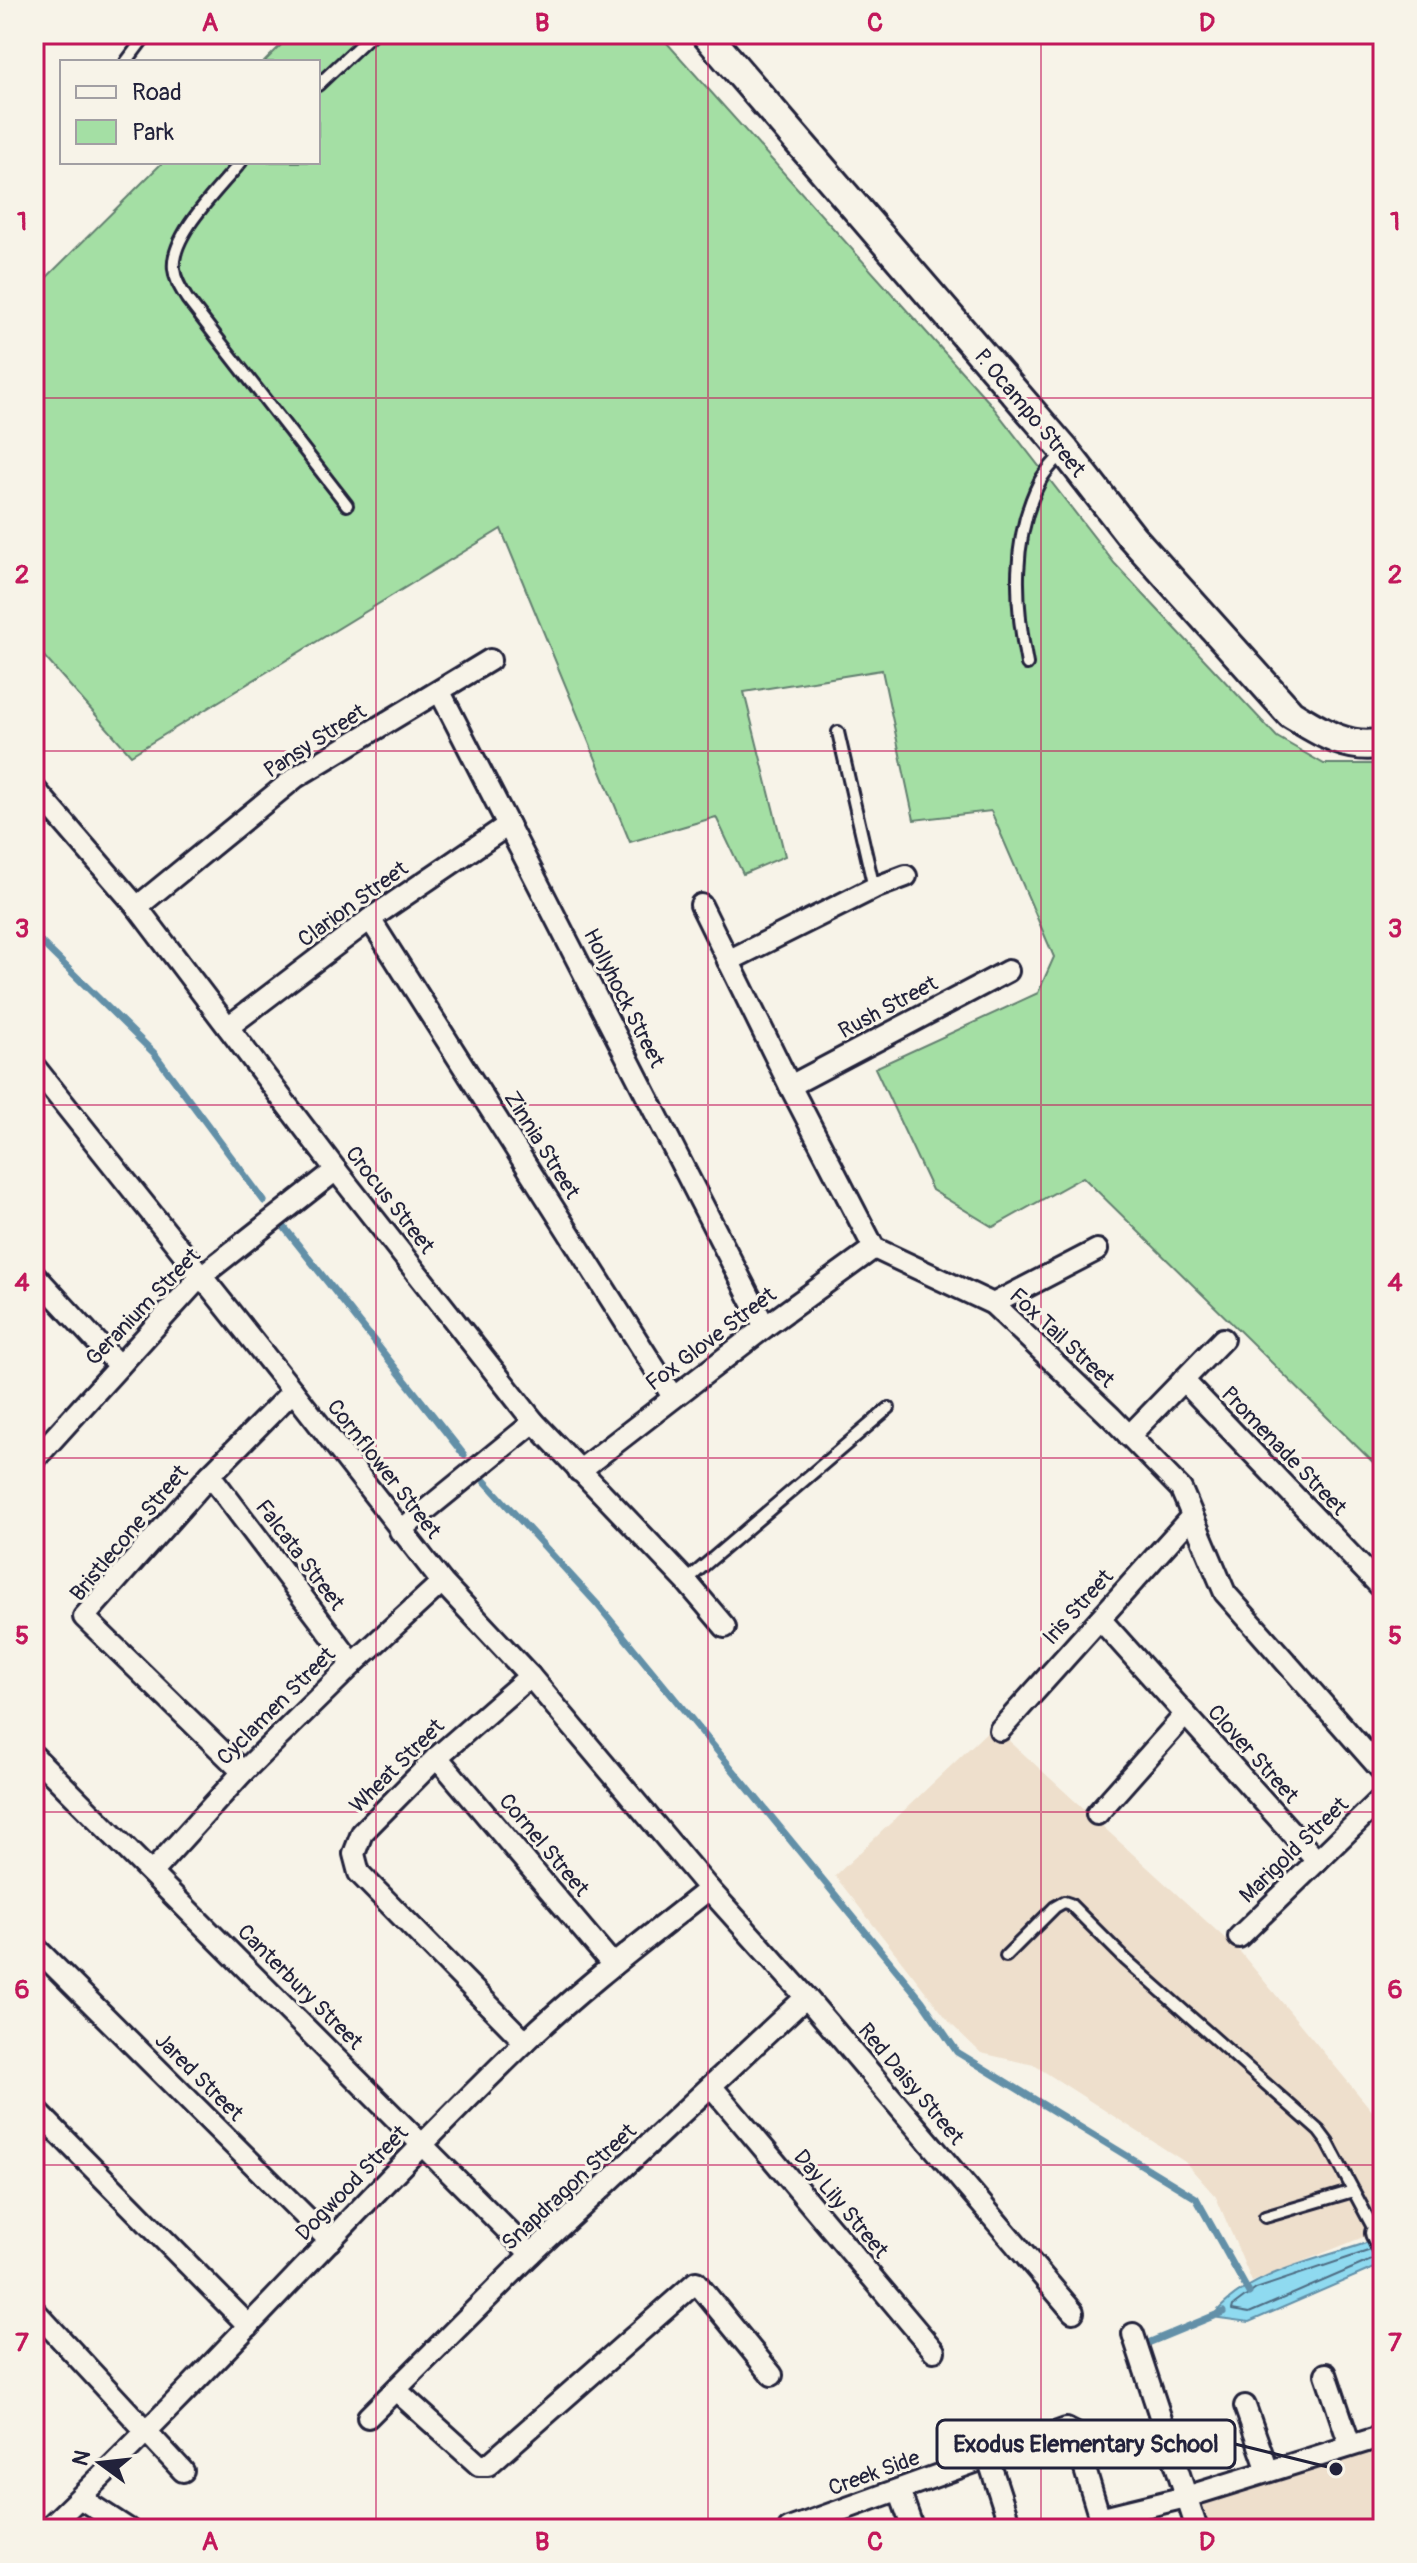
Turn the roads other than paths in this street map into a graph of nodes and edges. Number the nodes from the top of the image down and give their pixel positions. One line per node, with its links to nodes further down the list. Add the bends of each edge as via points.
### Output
1 (147, 34): 4 (lane)
2 (372, 34): 5 (lane)
3 (706, 34): 7 (street, P. Ocampo Street)
4 (128, 60)
5 (320, 83)
6 (239, 164): 8 (lane, via 186,229 176,249 177,283)
7 (1065, 451): 10 (lane, via 1040,479 1021,536 1017,570); 13 (street, P. Ocampo Street, via 1132,537 1291,714 1349,744)
8 (347, 505)
9 (490, 660): 11 (street, Pansy Street)
10 (1027, 664)
11 (440, 692): 15 (street, Hollyhock Street); 19 (street, Pansy Street, via 296,777)
12 (838, 732): 17 (lane)
13 (1383, 743)
14 (34, 788): 19 (street, Crocus Street)
15 (508, 825): 20 (street, Clarion Street); 32 (street, Hollyhock Street)
16 (906, 876): 17 (street)
17 (874, 888): 21 (street)
18 (701, 905): 21 (street)
19 (137, 907): 23 (street, Crocus Street)
20 (370, 919): 23 (street, Clarion Street); 37 (street, Zinnia Street)
21 (728, 961): 25 (street)
22 (1008, 971): 25 (street, Rush Street)
23 (228, 1027): 26 (street, Crocus Street)
24 (34, 1066): 30 (street, Cornflower Street)
25 (790, 1086): 27 (street)
26 (336, 1170): 30 (street, Geranium Street); 39 (street, Crocus Street)
27 (874, 1248): 31 (street, Fox Tail Street); 32 (street, Fox Glove Street)
28 (1097, 1250): 31 (street)
29 (34, 1274): 34 (street)
30 (200, 1277): 34 (street, Geranium Street); 36 (street, Cornflower Street)
31 (993, 1304): 40 (street, Fox Tail Street)
32 (765, 1327): 37 (street, Fox Glove Street)
33 (1223, 1339): 35 (street)
34 (119, 1366): 41 (street, Geranium Street)
35 (1183, 1380): 40 (street); 48 (street, Promenade Street)
36 (293, 1391): 43 (street, Bristlecone Street); 45 (street, Cornflower Street)
37 (673, 1397): 42 (street, Fox Glove Street)
38 (889, 1408): 46 (lane)
39 (534, 1422): 42 (street, Crocus Street); 45 (street)
40 (1129, 1436): 44 (street, Fox Tail Street, via 1181,1489)
41 (34, 1460)
42 (579, 1471): 46 (street, Crocus Street)
43 (210, 1475): 51 (street, Falcata Street); 57 (street, Bristlecone Street, via 84,1617)
44 (1192, 1516): 49 (street, Iris Street); 58 (street, Fox Tail Street, via 1225,1593)
45 (400, 1531): 47 (street, Cornflower Street)
46 (686, 1581): 50 (street, Crocus Street)
47 (442, 1582): 51 (street, Cyclamen Street); 52 (street, Cornflower Street)
48 (1383, 1589)
49 (1100, 1619): 53 (street, Clover Street); 54 (street, Iris Street)
50 (725, 1627)
51 (353, 1664): 57 (street, Cyclamen Street)
52 (530, 1676): 55 (street, Wheat Street); 63 (street, Cornflower Street)
53 (1185, 1715): 60 (street); 61 (street, Clover Street)
54 (1000, 1730)
55 (437, 1757): 67 (street, Cornel Street); 69 (street, Wheat Street, via 362,1833 354,1854 359,1873)
56 (38, 1766): 62 (street, Canterbury Street)
57 (243, 1772): 62 (street, Cyclamen Street)
58 (1383, 1772)
59 (1383, 1797): 61 (street, Marigold Street)
60 (1097, 1814)
61 (1317, 1861): 64 (street, Marigold Street)
62 (152, 1872): 72 (street, Canterbury Street)
63 (709, 1889): 67 (street, Dogwood Street); 68 (street, Red Daisy Street)
64 (1239, 1937)
65 (34, 1946): 76 (street, Jared Street)
66 (1006, 1956): 73 (lane, via 1055,1907 1070,1904 1319,2131)
67 (613, 1965): 69 (street, Dogwood Street)
68 (806, 1997): 70 (street, Snapdragon Street); 79 (street, Red Daisy Street)
69 (525, 2042): 72 (street, Dogwood Street)
70 (712, 2087): 77 (street, Snapdragon Street); 82 (street, Day Lily Street)
71 (34, 2108): 80 (street)
72 (423, 2144): 76 (street, Dogwood Street); 77 (street, Canterbury Street)
73 (1353, 2191): 74 (lane); 75 (lane)
74 (1265, 2217)
75 (1379, 2240)
76 (330, 2241): 80 (street, Dogwood Street)
77 (531, 2254): 85 (street, Snapdragon Street)
78 (34, 2310): 88 (street)
79 (1073, 2312)
80 (249, 2326): 88 (street, Dogwood Street)
81 (1133, 2334): 95 (street)
82 (934, 2351)
83 (1326, 2374): 90 (street)
84 (772, 2375): 85 (street, via 696,2282 483,2467)
85 (396, 2390): 87 (street, Snapdragon Street)
86 (1245, 2406): 93 (street)
87 (368, 2417)
88 (147, 2431): 92 (street); 96 (street, Dogwood Street)
89 (1383, 2436): 90 (street)
90 (1350, 2445): 93 (street)
91 (988, 2458): 94 (street, Creek Side); 99 (street, Creek Side, via 1066,2429 1074,2433); 104 (street)
92 (183, 2471)
93 (1268, 2471): 95 (street)
94 (899, 2490): 98 (street, Creek Side); 103 (street)
95 (1186, 2497): 99 (street); 105 (street)
96 (80, 2498): 100 (street, Dogwood Street); 101 (street)
97 (34, 2515): 100 (street)
98 (823, 2523): 102 (street, Creek Side)
99 (1101, 2524)
100 (47, 2529)
101 (128, 2529)
102 (789, 2529)
103 (913, 2529)
104 (1011, 2529)
105 (1197, 2529)

